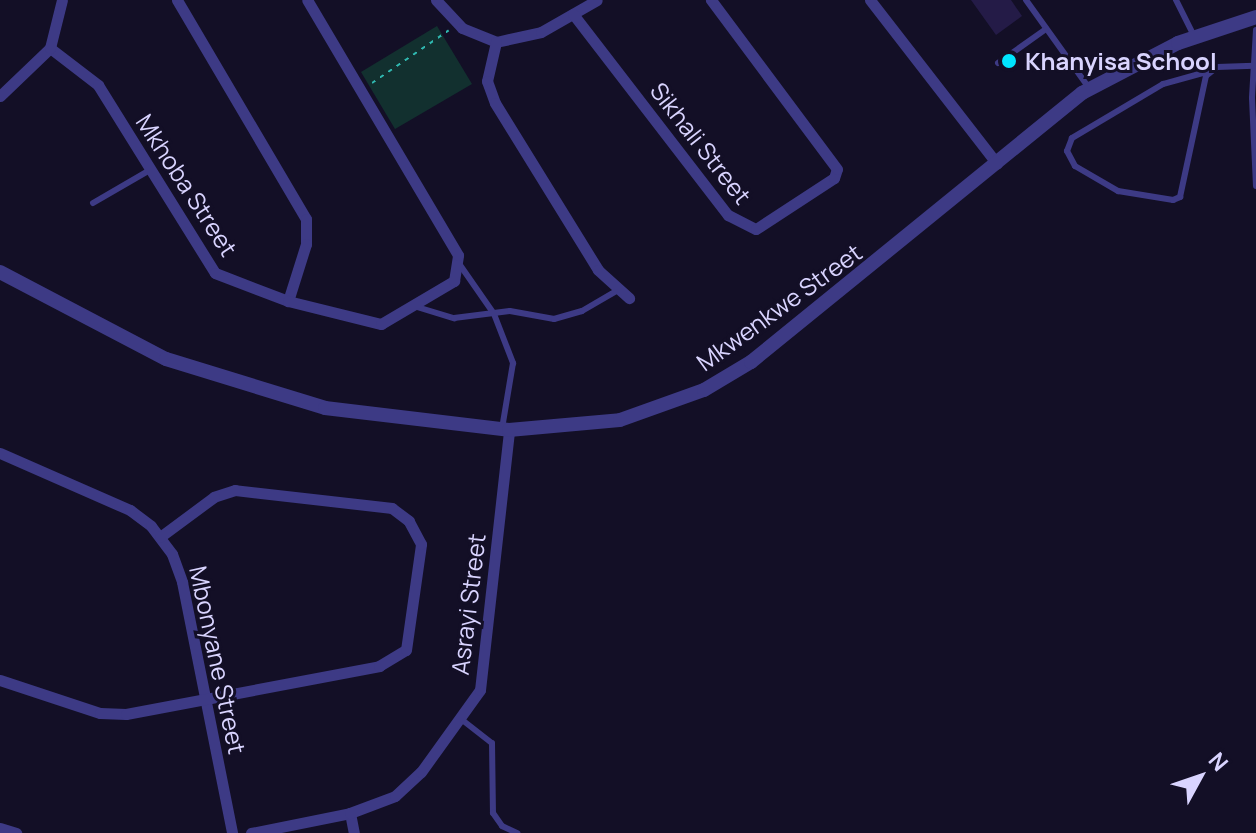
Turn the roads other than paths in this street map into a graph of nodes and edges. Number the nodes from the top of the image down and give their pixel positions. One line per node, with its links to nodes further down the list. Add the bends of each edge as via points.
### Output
1 (62, 0): 16 (street)
2 (177, 0): 31 (street, via 306,219 306,244)
3 (307, 0): 27 (street, via 451,240)
4 (436, 0): 15 (street, via 457,24)
5 (597, 0): 10 (street)
6 (711, 0): 10 (street, Sikhali Street, via 837,169 834,178 756,229 728,215)
7 (870, 0): 23 (street)
8 (1026, 0): 12 (lane)
9 (1176, 0): 14 (lane)
10 (573, 14): 15 (street, via 525,38)
11 (1256, 17): 14 (street, Mkwenkwe Street)
12 (1046, 29): 17 (lane); 20 (lane)
13 (1256, 30): 18 (lane)
14 (1194, 36): 20 (street, Mkwenkwe Street)
15 (496, 42): 29 (street, via 488,71 490,92 598,270)
16 (50, 48): 21 (street); 24 (street, Mkhoba Street, via 98,85)
17 (998, 63)
18 (1254, 66): 19 (lane); 22 (lane)
19 (1210, 71): 19 (lane, via 1180,197 1118,191 1075,166 1067,151 1072,138 1163,84)
20 (1089, 89): 23 (street, Mkwenkwe Street)
21 (0, 96)
22 (1254, 144): 25 (lane)
23 (997, 164): 34 (street, Mkwenkwe Street, via 797,328 704,390 620,420)
24 (150, 170): 26 (lane); 31 (street, Mkhoba Street, via 215,273)
25 (1256, 186)
26 (93, 203)
27 (460, 265): 32 (street, Mkhoba Street, via 454,281); 33 (lane)
28 (5, 276): 34 (street, Mkwenkwe Street, via 166,359 263,392 325,408)
29 (618, 290): 30 (street); 33 (lane, via 582,311 554,319 510,311)
30 (629, 298)
31 (288, 301): 32 (street, Mkhoba Street, via 370,324 391,321)
32 (417, 307): 33 (lane, via 454,318)
33 (494, 314): 34 (lane, via 514,375)
34 (506, 429): 39 (street, Asrayi Street, via 484,677)
35 (0, 453): 36 (street, Mbonyane Street, via 130,510)
36 (160, 537): 38 (street, Mbonyane Street, via 182,582); 38 (street, via 214,497 235,490 392,508 409,521 421,544 410,639 397,658)
37 (0, 680): 38 (street, via 114,714)
38 (206, 700): 43 (street, Mbonyane Street)
39 (461, 719): 40 (street, Asrayi Street, via 409,784 381,804); 46 (lane, via 492,743 493,813 502,826)
40 (350, 813): 44 (street, Asrayi Street); 45 (street)
41 (0, 828): 42 (street)
42 (16, 833)
43 (232, 833)
44 (251, 833)
45 (354, 833)
46 (517, 833)

